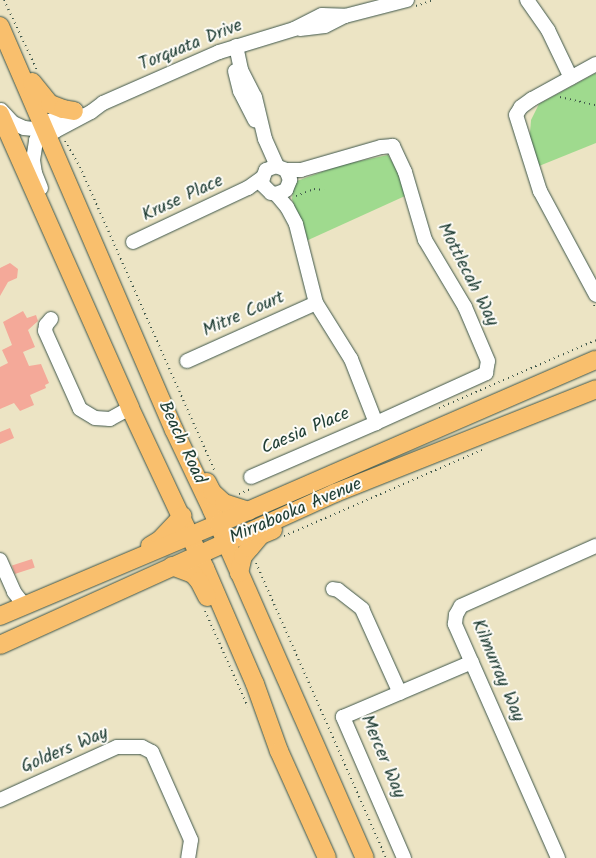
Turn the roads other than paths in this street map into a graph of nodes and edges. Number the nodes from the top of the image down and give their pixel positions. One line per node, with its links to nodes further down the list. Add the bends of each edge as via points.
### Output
1 (407, 0): 6 (street, Torquata Drive, via 345,16 325,26 294,29)
2 (527, 0): 4 (street)
3 (539, 0): 4 (street)
4 (548, 30): 8 (street)
5 (2, 31): 11 (main road, via 44,98 55,107); 13 (main road, Beach Road)
6 (232, 47): 9 (street, Torquata Drive); 14 (street, via 240,91)
7 (596, 64): 8 (street)
8 (571, 78): 17 (street, via 521,107 516,116 540,191)
9 (103, 103): 11 (street, Torquata Drive, via 88,104); 13 (street, Torquata Drive, via 55,131)
10 (0, 109): 13 (street, Torquata Drive, via 13,123 31,130)
11 (74, 111): 13 (street, Torquata Drive, via 50,121)
12 (0, 114): 16 (main road, Beach Road)
13 (46, 130): 16 (street, Torquata Drive, via 36,140 33,160 58,231); 25 (main road, Beach Road)
14 (279, 184): 15 (street, Kruse Place, via 248,188 195,216); 18 (street, via 296,224); 24 (street, Mottlecah Way, via 301,170 393,146 405,172 425,240 465,307 488,361 486,373 479,378)
15 (133, 242)
16 (59, 250): 23 (main road, Beach Road)
17 (594, 298)
18 (316, 303): 21 (street, Mitre Court); 24 (street, via 351,359)
19 (51, 318): 23 (street, via 46,331 80,409 96,418 110,418)
20 (596, 360): 28 (main road, Mirrabooka Avenue)
21 (187, 361)
22 (596, 388): 27 (main road, Mirrabooka Avenue)
23 (130, 408): 29 (main road, Beach Road)
24 (376, 423): 26 (street, Caesia Place)
25 (174, 430): 28 (main road, via 191,452 212,492 224,504); 30 (main road, Beach Road)
26 (251, 477)
27 (335, 493): 32 (main road, Mirrabooka Avenue); 36 (main road, via 319,509 261,535)
28 (250, 511): 30 (main road, Mirrabooka Avenue)
29 (182, 516): 31 (main road, Beach Road); 40 (main road, via 156,544 93,570)
30 (218, 524): 31 (main road, Mirrabooka Avenue); 32 (main road, Beach Road)
31 (191, 535): 34 (main road, Beach Road); 40 (main road, Mirrabooka Avenue)
32 (225, 542): 34 (main road, Mirrabooka Avenue); 36 (main road, Beach Road)
33 (596, 546): 43 (street, Kilmurray Way, via 461,606 455,624)
34 (198, 554): 37 (main road, Mirrabooka Avenue); 44 (main road, Beach Road)
35 (0, 560): 41 (street, via 14,592)
36 (241, 565): 49 (main road, Beach Road)
37 (172, 566): 42 (main road, Mirrabooka Avenue); 44 (main road, via 189,571 199,581 228,643)
38 (0, 582): 41 (street)
39 (333, 589): 45 (street, via 362,609)
40 (48, 595): 41 (main road, Mirrabooka Avenue)
41 (12, 610)
42 (0, 645)
43 (472, 662): 45 (street, Mercer Way); 51 (street, Kilmurray Way)
44 (246, 664): 48 (main road, Beach Road)
45 (400, 693): 50 (street, Mercer Way, via 343,717)
46 (0, 800): 47 (street, Golders Way, via 117,748 142,747 152,752 191,840)
47 (188, 858)
48 (327, 858)
49 (365, 858)
50 (404, 858)
51 (558, 858)

